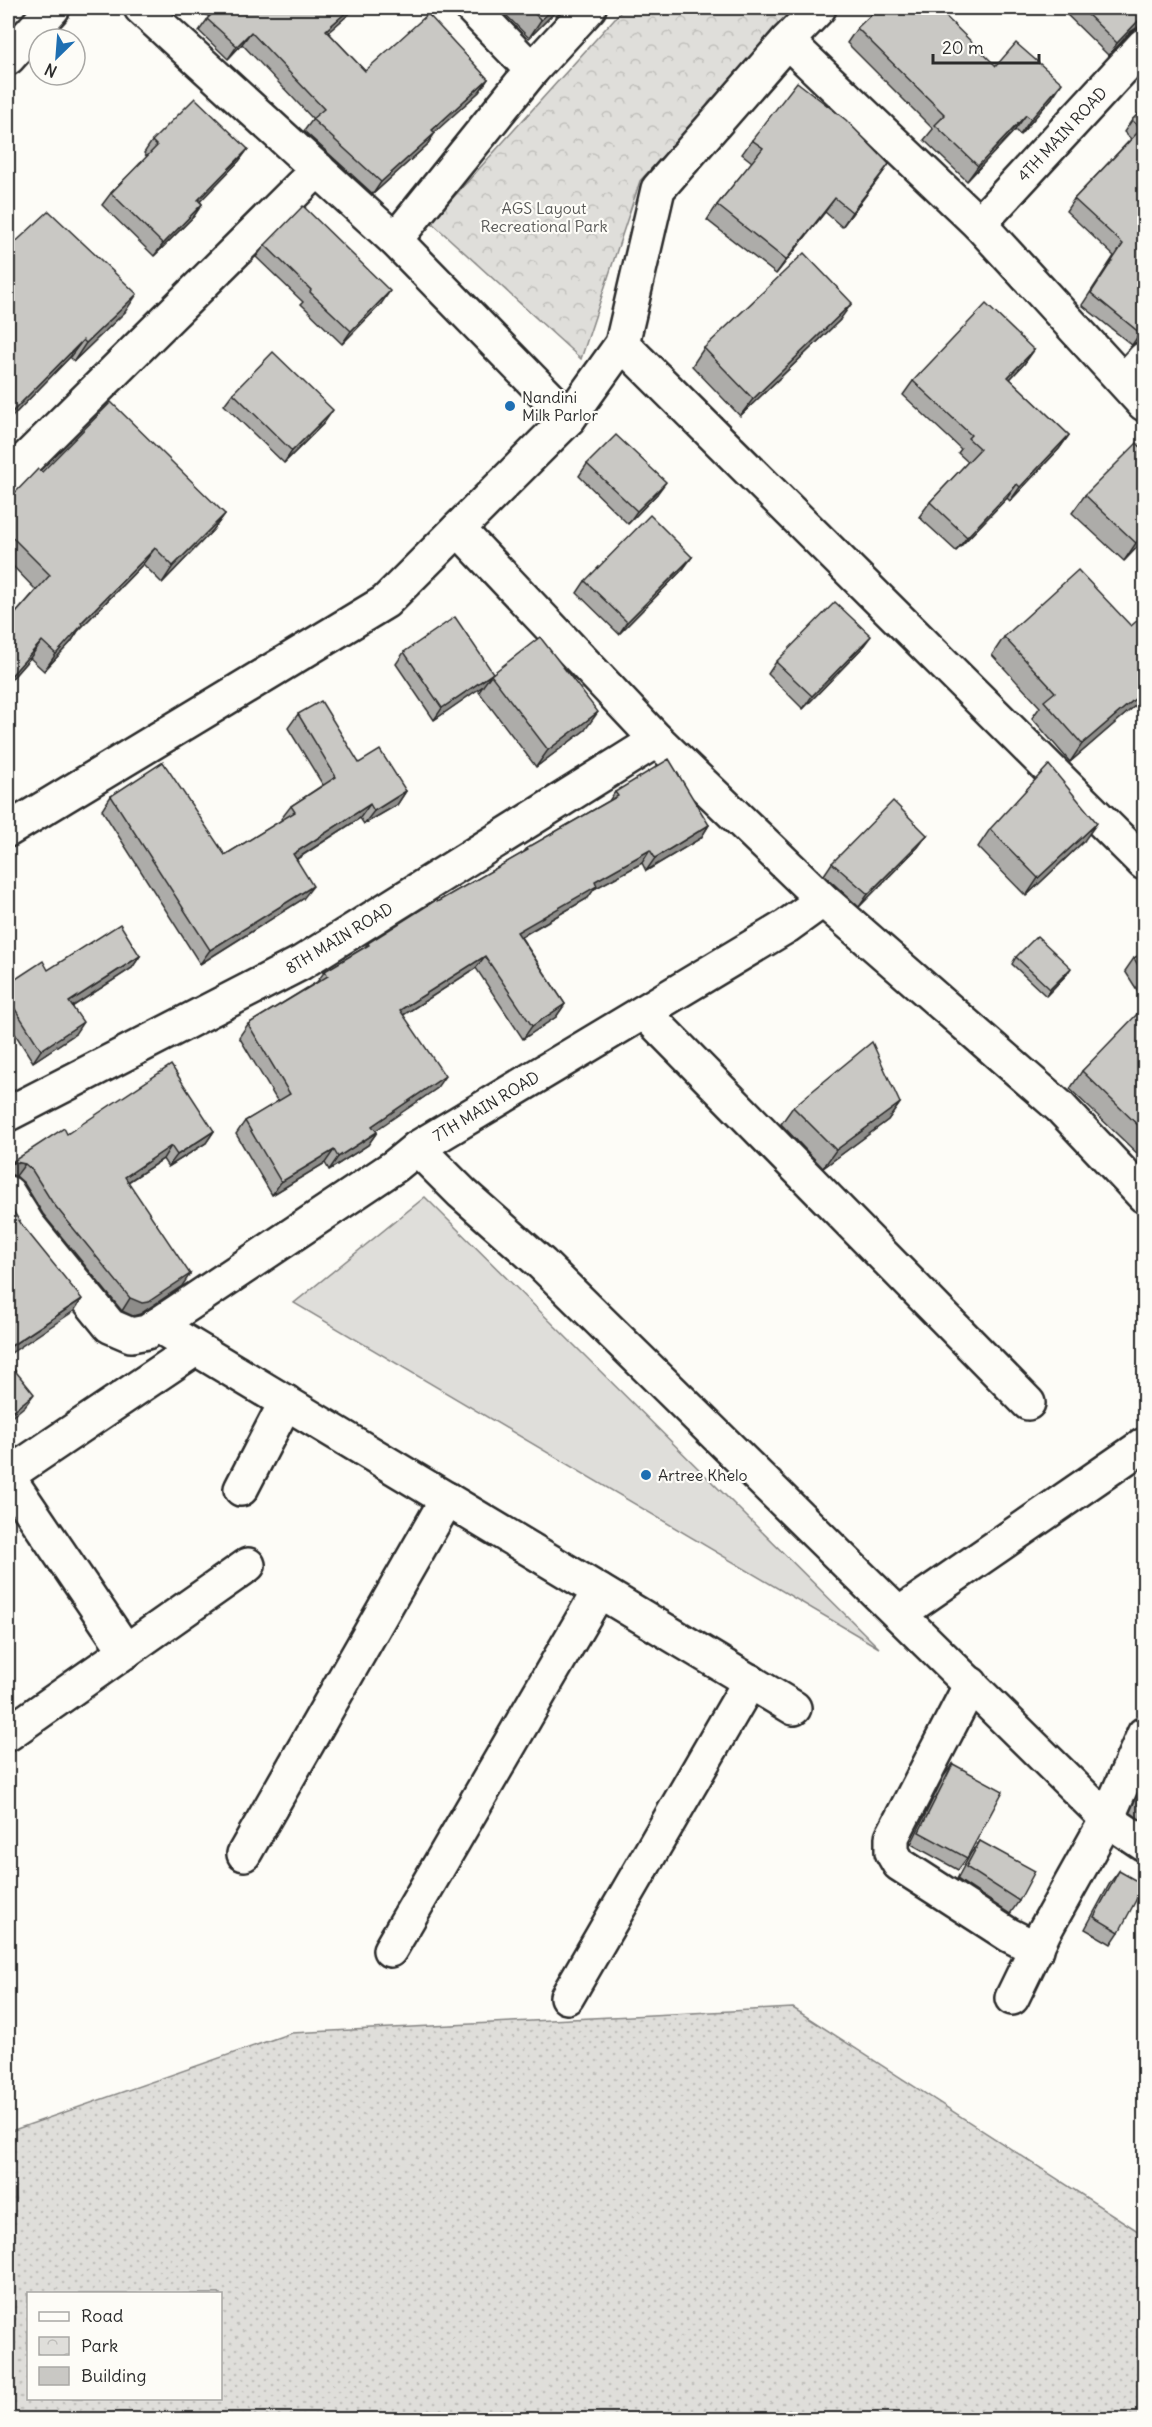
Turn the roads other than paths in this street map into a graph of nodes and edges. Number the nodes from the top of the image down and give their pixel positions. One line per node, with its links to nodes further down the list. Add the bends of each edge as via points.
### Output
1 (53, 8): 8 (street)
2 (141, 8): 10 (street)
3 (472, 8): 9 (street)
4 (589, 8): 9 (street)
5 (815, 9): 6 (street)
6 (787, 41): 11 (street); 13 (street, via 658,189)
7 (1144, 45): 11 (street, 4TH MAIN ROAD)
8 (8, 58)
9 (532, 70): 12 (street)
10 (318, 169): 12 (street); 16 (street)
11 (979, 224): 14 (street)
12 (395, 240): 15 (street)
13 (622, 344): 15 (street); 20 (street)
14 (1138, 381)
15 (569, 418): 17 (street)
16 (8, 477)
17 (458, 529): 18 (street); 19 (street, via 385,602)
18 (657, 740): 21 (street); 23 (street, 8TH MAIN ROAD, via 301,963)
19 (8, 830)
20 (1144, 862)
21 (824, 900): 22 (street, 7TH MAIN ROAD); 26 (street, via 1060,1107)
22 (644, 1012): 24 (street, 7TH MAIN ROAD); 30 (street)
23 (8, 1114)
24 (417, 1148): 27 (street, 7TH MAIN ROAD); 37 (street, via 542,1264)
25 (8, 1193): 27 (street, 7TH MAIN ROAD, via 28,1225 110,1326 131,1335)
26 (1144, 1196)
27 (157, 1325): 28 (street)
28 (195, 1348): 29 (street); 32 (street)
29 (286, 1402): 33 (street); 34 (street)
30 (1028, 1403)
31 (1144, 1445): 37 (street)
32 (8, 1476): 38 (street)
33 (241, 1489)
34 (447, 1499): 36 (street); 46 (street)
35 (248, 1565): 38 (street)
36 (599, 1591): 39 (street); 48 (street)
37 (899, 1614): 40 (street)
38 (126, 1651): 42 (street)
39 (750, 1682): 41 (street); 49 (street)
40 (971, 1684): 44 (street); 47 (street, via 892,1837 892,1852 899,1864)
41 (794, 1708)
42 (8, 1734)
43 (1144, 1734): 44 (street)
44 (1107, 1819): 45 (street); 47 (street)
45 (1144, 1844)
46 (244, 1854)
47 (1037, 1949): 50 (street)
48 (390, 1950)
49 (567, 1997)
50 (1012, 1998)

